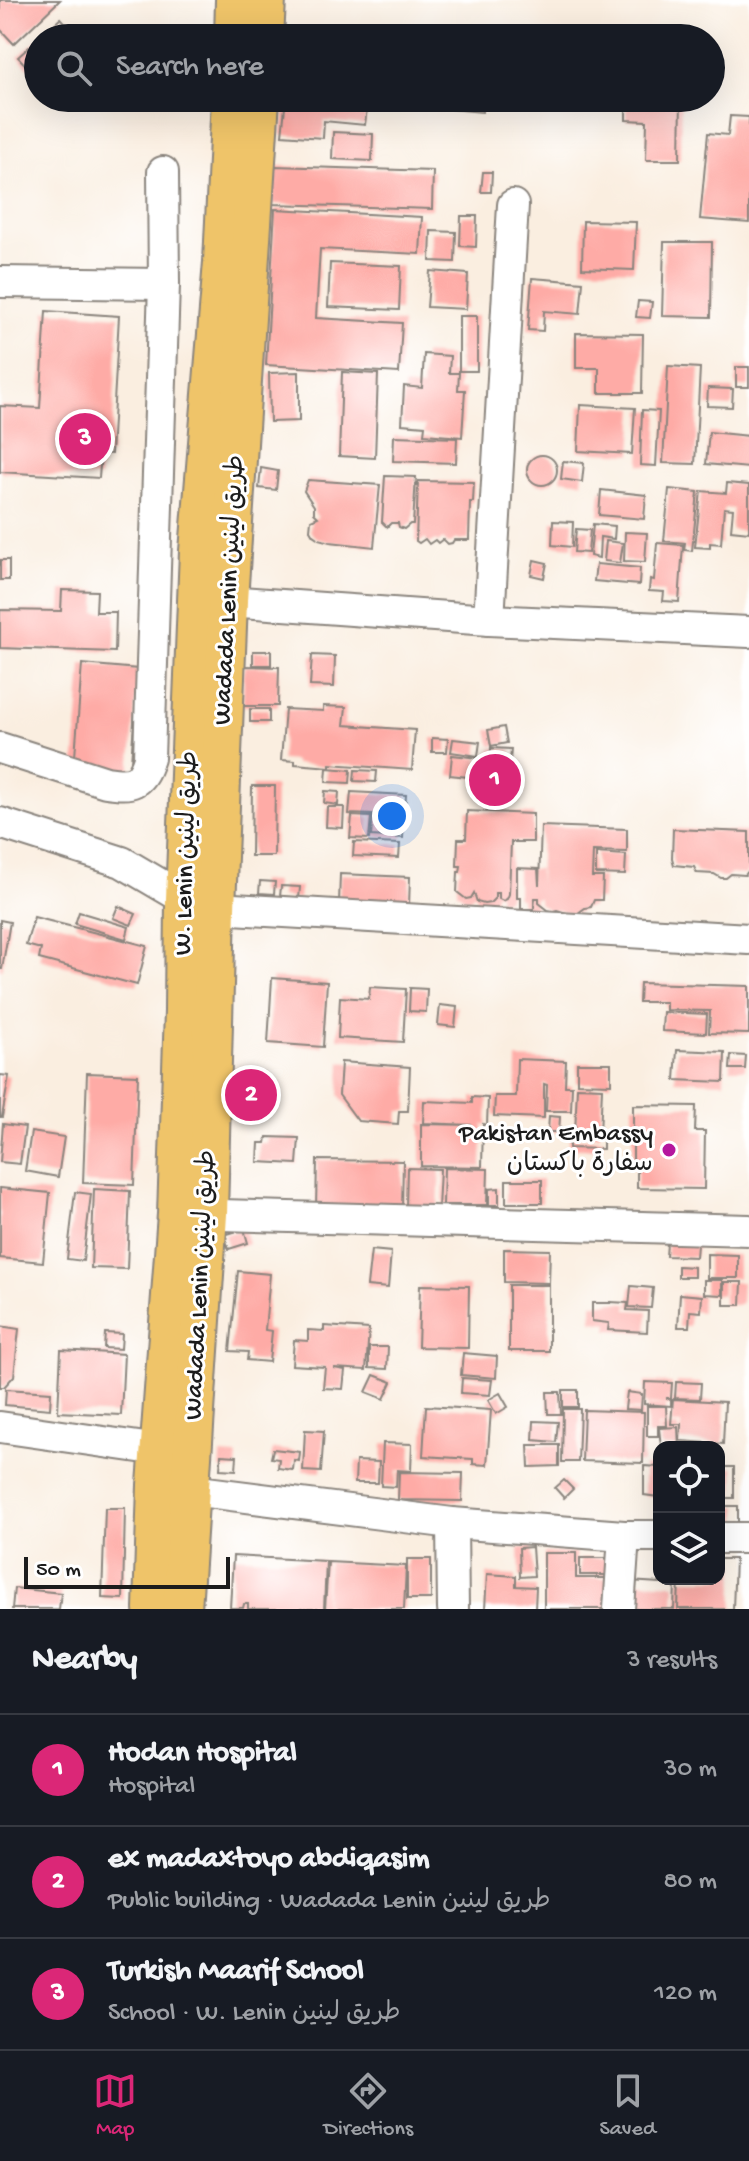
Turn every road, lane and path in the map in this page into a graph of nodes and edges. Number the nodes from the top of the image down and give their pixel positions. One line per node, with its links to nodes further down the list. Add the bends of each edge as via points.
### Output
1 (235, 0): 3 (main road)
2 (266, 0): 4 (main road)
3 (234, 24)
4 (265, 24)
5 (230, 112): 11 (main road, W. Lenin طريق لينين)
6 (259, 112): 13 (main road, Wadada Lenin طريق لينين)
7 (163, 172): 10 (street)
8 (513, 205): 14 (street)
9 (0, 282): 10 (street)
10 (164, 284): 12 (street)
11 (199, 551): 12 (street); 18 (main road, W. Lenin طريق لينين)
12 (155, 554): 16 (street, via 149,758 144,774 124,785 106,782)
13 (228, 601): 14 (street); 18 (main road, Wadada Lenin طريق لينين)
14 (489, 620): 15 (street)
15 (749, 632)
16 (0, 748)
17 (0, 823): 18 (street, via 122,862)
18 (201, 904): 19 (street); 20 (main road, Wadada Lenin طريق لينين)
19 (749, 939)
20 (192, 1214): 21 (street); 23 (main road, Wadada Lenin طريق لينين)
21 (749, 1230)
22 (0, 1427): 23 (street)
23 (175, 1470): 24 (street); 29 (main road); 30 (main road, Wadada Lenin طريق لينين)
24 (452, 1523): 25 (street); 31 (street)
25 (624, 1536): 26 (street); 32 (street)
26 (653, 1536)
27 (725, 1538): 28 (street)
28 (749, 1538)
29 (153, 1609)
30 (182, 1609)
31 (453, 1609)
32 (619, 1609)

